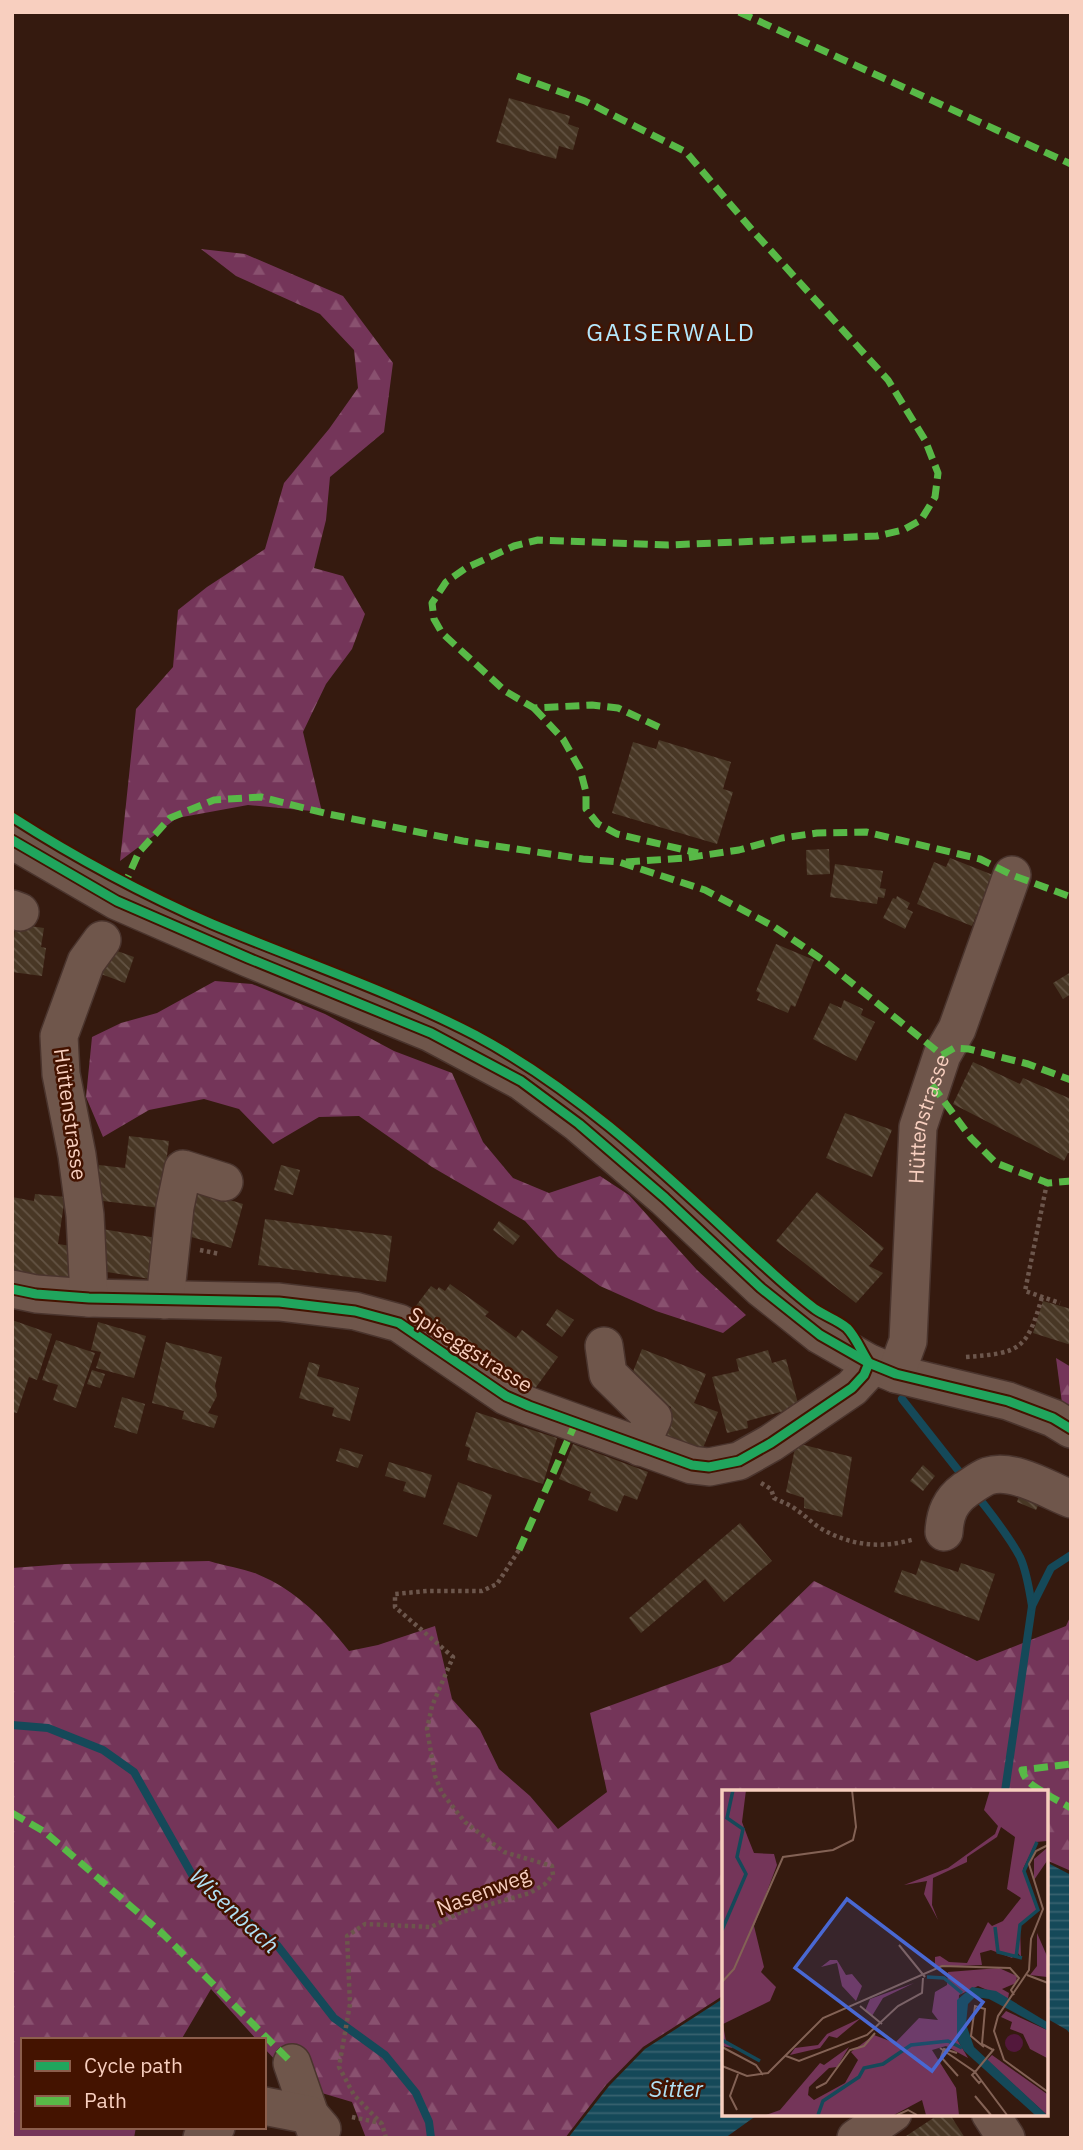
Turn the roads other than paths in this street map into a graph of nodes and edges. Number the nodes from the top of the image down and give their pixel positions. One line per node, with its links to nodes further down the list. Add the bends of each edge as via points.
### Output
1 (13, 842): 9 (street, via 117,901 430,1033 521,1081 656,1190 761,1289 820,1335)
2 (1012, 875): 9 (street, Hüttenstrasse, via 918,1127 908,1341)
3 (102, 940): 6 (street, Hüttenstrasse, via 86,962 59,1036 85,1215)
4 (224, 1182): 7 (street, via 183,1170)
5 (12, 1289): 6 (street, Spiseggstrasse)
6 (89, 1298): 7 (street, Spiseggstrasse)
7 (165, 1300): 11 (street, Spiseggstrasse, via 279,1302 355,1311 399,1323 506,1395)
8 (604, 1346): 11 (street, via 608,1374 653,1418)
9 (883, 1369): 10 (street, via 1008,1401); 11 (street, Spiseggstrasse, via 864,1376 771,1443 738,1461 692,1465)
10 (1071, 1429)
11 (640, 1447)
12 (1071, 1499): 13 (street, via 1018,1477 998,1475 971,1487 950,1505)
13 (933, 1534)
14 (292, 2063): 18 (street)
15 (266, 2107): 18 (street)
16 (890, 2115): 19 (street)
17 (991, 2115): 20 (street)
18 (319, 2130)
19 (856, 2138)
20 (1006, 2138)

